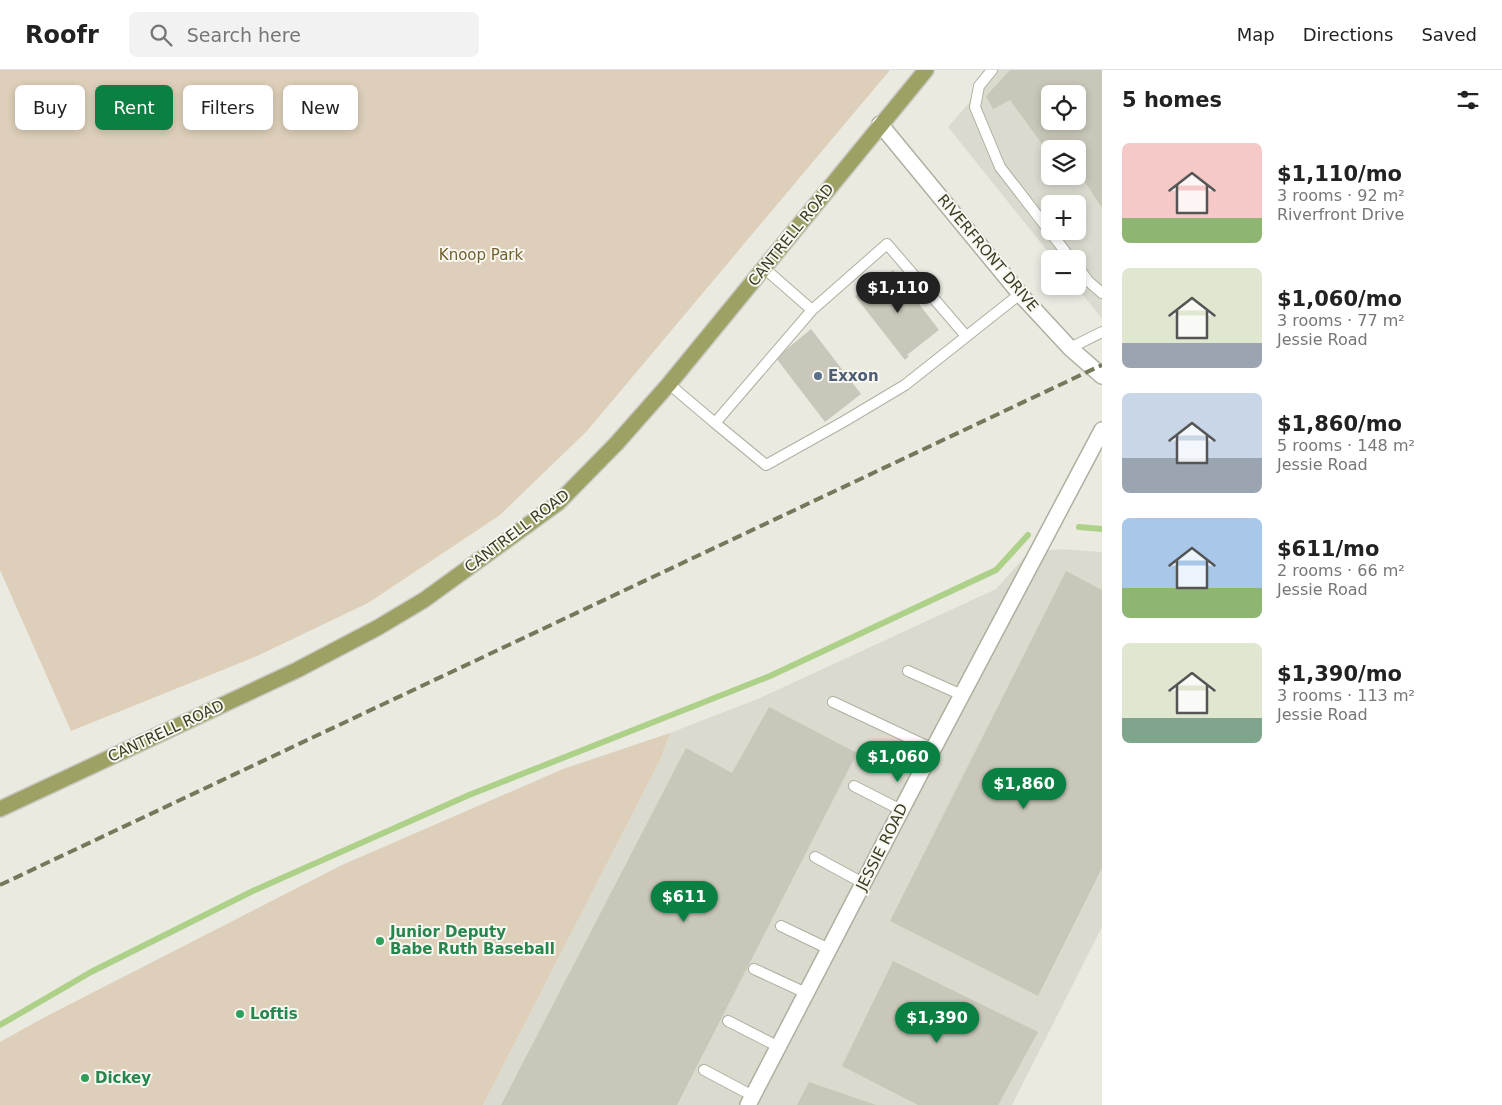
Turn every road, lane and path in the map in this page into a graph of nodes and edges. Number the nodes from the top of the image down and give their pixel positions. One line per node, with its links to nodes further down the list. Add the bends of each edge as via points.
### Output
1 (926, 70): 3 (main road, CANTRELL ROAD)
2 (992, 70): 4 (lane, via 980,86 975,107 1000,167)
3 (880, 124): 5 (main road, CANTRELL ROAD); 8 (street, RIVERFRONT DRIVE)
4 (1064, 250)
5 (764, 268): 9 (lane); 14 (main road, CANTRELL ROAD)
6 (1086, 278): 7 (lane)
7 (1102, 293)
8 (1020, 294): 11 (lane); 12 (street, RIVERFRONT DRIVE)
9 (812, 310): 11 (lane, via 887,244); 15 (lane)
10 (1102, 332): 12 (lane)
11 (966, 336): 15 (lane, via 905,385 766,464)
12 (1070, 348): 13 (street, RIVERFRONT DRIVE)
13 (1102, 376)
14 (669, 384): 15 (lane); 22 (main road, CANTRELL ROAD, via 558,503 408,610 296,670)
15 (715, 423)
16 (1102, 430): 18 (street, JESSIE ROAD)
17 (908, 671): 18 (lane)
18 (962, 695): 20 (street, JESSIE ROAD)
19 (833, 702): 20 (lane)
20 (933, 748): 23 (street, JESSIE ROAD)
21 (854, 786): 23 (lane)
22 (0, 809)
23 (901, 810): 25 (street, JESSIE ROAD)
24 (815, 858): 25 (lane)
25 (863, 883): 27 (street, JESSIE ROAD)
26 (781, 926): 27 (lane)
27 (829, 949): 29 (street, JESSIE ROAD)
28 (754, 969): 29 (lane)
29 (806, 994): 31 (street, JESSIE ROAD)
30 (728, 1021): 31 (lane)
31 (778, 1046): 33 (street, JESSIE ROAD)
32 (704, 1070): 33 (lane)
33 (750, 1100)

